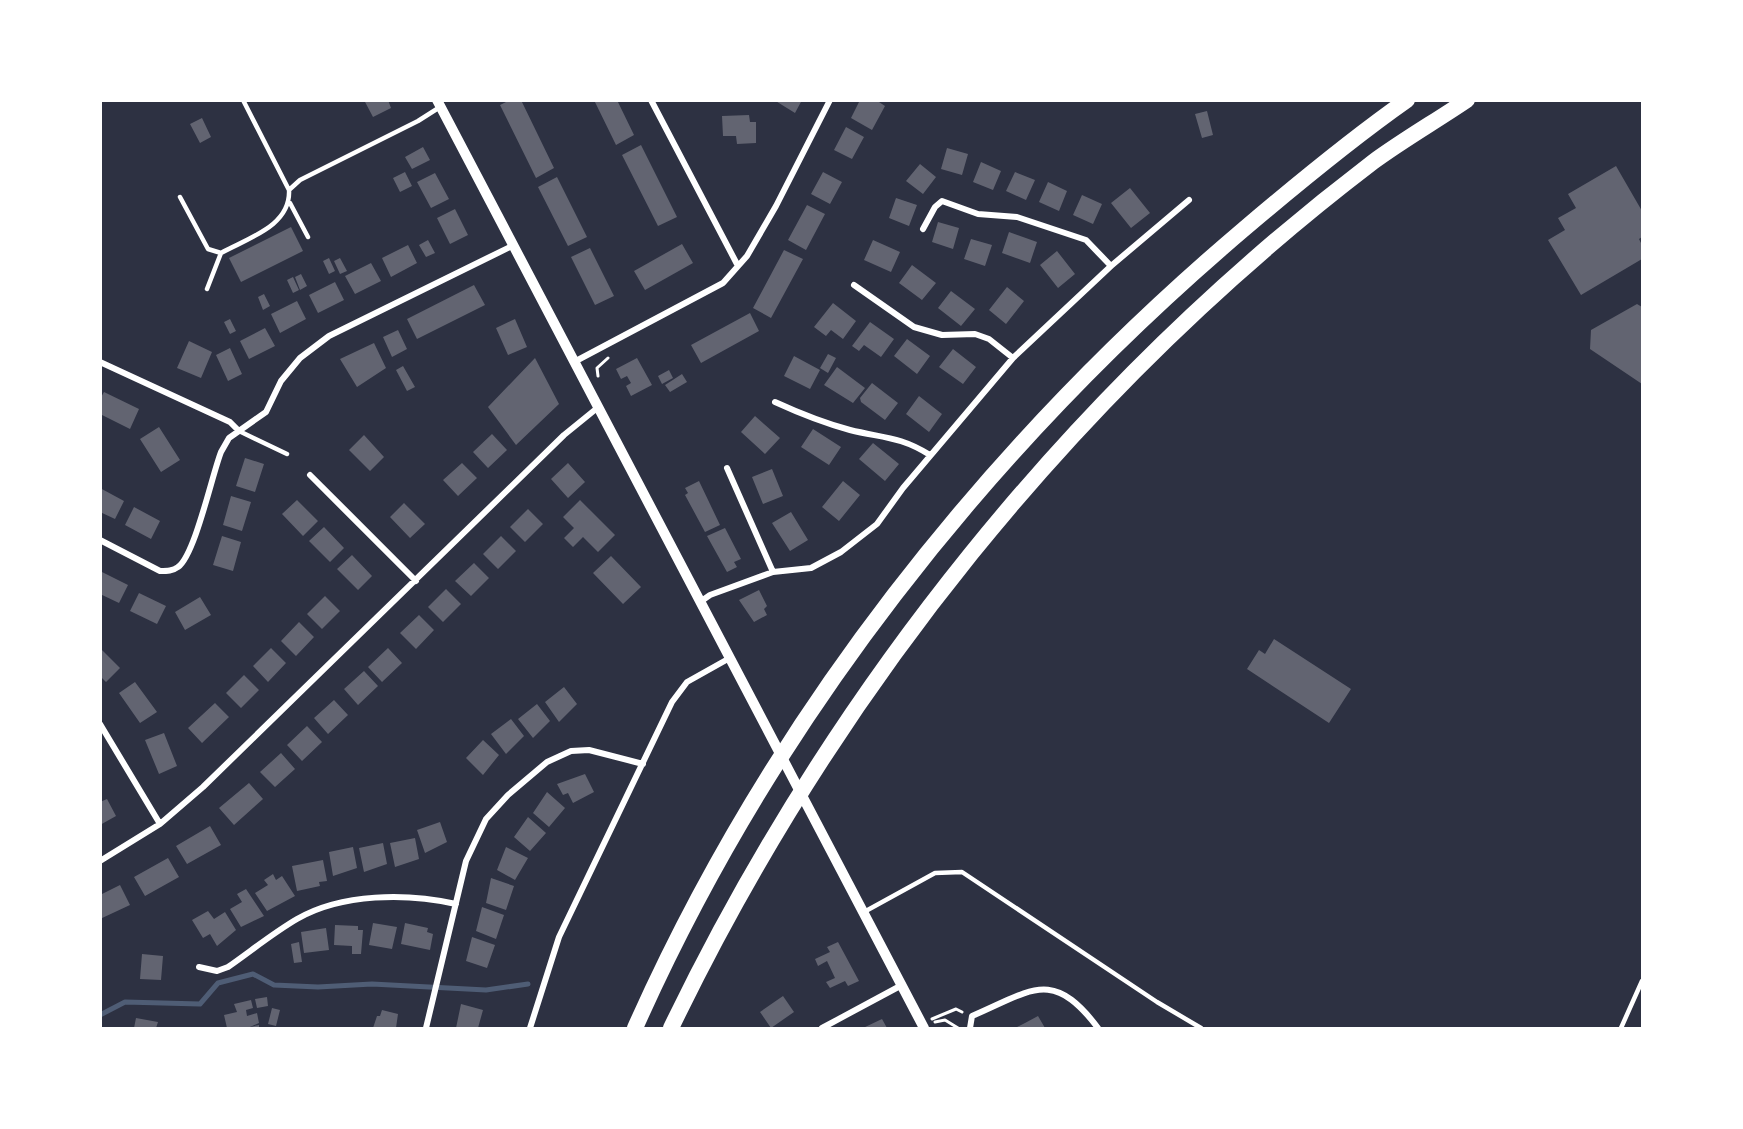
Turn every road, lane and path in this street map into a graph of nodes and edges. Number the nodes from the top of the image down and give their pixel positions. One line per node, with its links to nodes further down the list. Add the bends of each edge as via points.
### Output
1 (243, 100): 7 (lane)
2 (651, 100): 15 (street)
3 (830, 100): 15 (street, via 776,206)
4 (1407, 100): 49 (highway, via 1293,187 1224,246 1078,382 951,524 808,716 748,808)
5 (1467, 100): 50 (highway, via 1376,160 1242,269 1163,341 1042,470 891,657 830,748 732,907)
6 (439, 104): 7 (lane, via 418,121 300,180); 13 (street)
7 (289, 190): 10 (lane)
8 (180, 197): 14 (lane, via 208,249)
9 (1189, 200): 16 (street)
10 (290, 203): 12 (lane); 14 (lane, via 275,223)
11 (923, 229): 16 (street, via 934,207 942,201 978,214 1017,217 1066,232 1086,240)
12 (308, 237)
13 (512, 246): 22 (street); 26 (street, via 328,336 300,358 280,381 266,412)
14 (221, 253): 18 (lane)
15 (738, 266): 22 (street, via 723,283)
16 (1111, 266): 20 (street)
17 (854, 285): 20 (street, via 914,327 942,335 975,334 989,339)
18 (207, 289)
19 (616, 353): 23 (path, via 597,368)
20 (1013, 358): 28 (street)
21 (100, 362): 26 (street, via 230,422)
22 (574, 362): 25 (street)
23 (598, 379)
24 (775, 402): 28 (street, via 810,418 899,438)
25 (596, 409): 33 (street, via 564,435); 34 (street)
26 (239, 431): 27 (lane); 31 (street, via 229,438 221,452 191,548 180,566 160,572)
27 (287, 454)
28 (930, 455): 32 (street, via 878,524 841,552 812,568)
29 (727, 468): 32 (street)
30 (310, 476): 33 (street)
31 (100, 540)
32 (773, 572): 34 (street, via 710,595)
33 (416, 581): 38 (street)
34 (699, 603): 35 (street)
35 (728, 659): 37 (street, via 687,681 672,702); 41 (street)
36 (100, 724): 38 (street)
37 (643, 764): 40 (street, via 589,750 571,751 547,762 486,819 466,861); 48 (street, via 559,937)
38 (160, 824): 39 (street)
39 (100, 861)
40 (456, 904): 42 (street, via 402,898 344,903 297,919 228,967 217,971); 47 (street)
41 (864, 912): 44 (street); 55 (lane, via 934,873 962,872)
42 (199, 967)
43 (1642, 981): 56 (lane)
44 (902, 985): 46 (street); 51 (street)
45 (972, 1016): 46 (path, via 956,1009); 53 (street); 54 (street, via 1035,989 1047,989 1080,1005)
46 (922, 1026): 52 (path, via 945,1020)
47 (426, 1029)
48 (530, 1029)
49 (635, 1029)
50 (671, 1029)
51 (822, 1029)
52 (958, 1029)
53 (970, 1029)
54 (1098, 1029)
55 (1201, 1029)
56 (1622, 1029)

